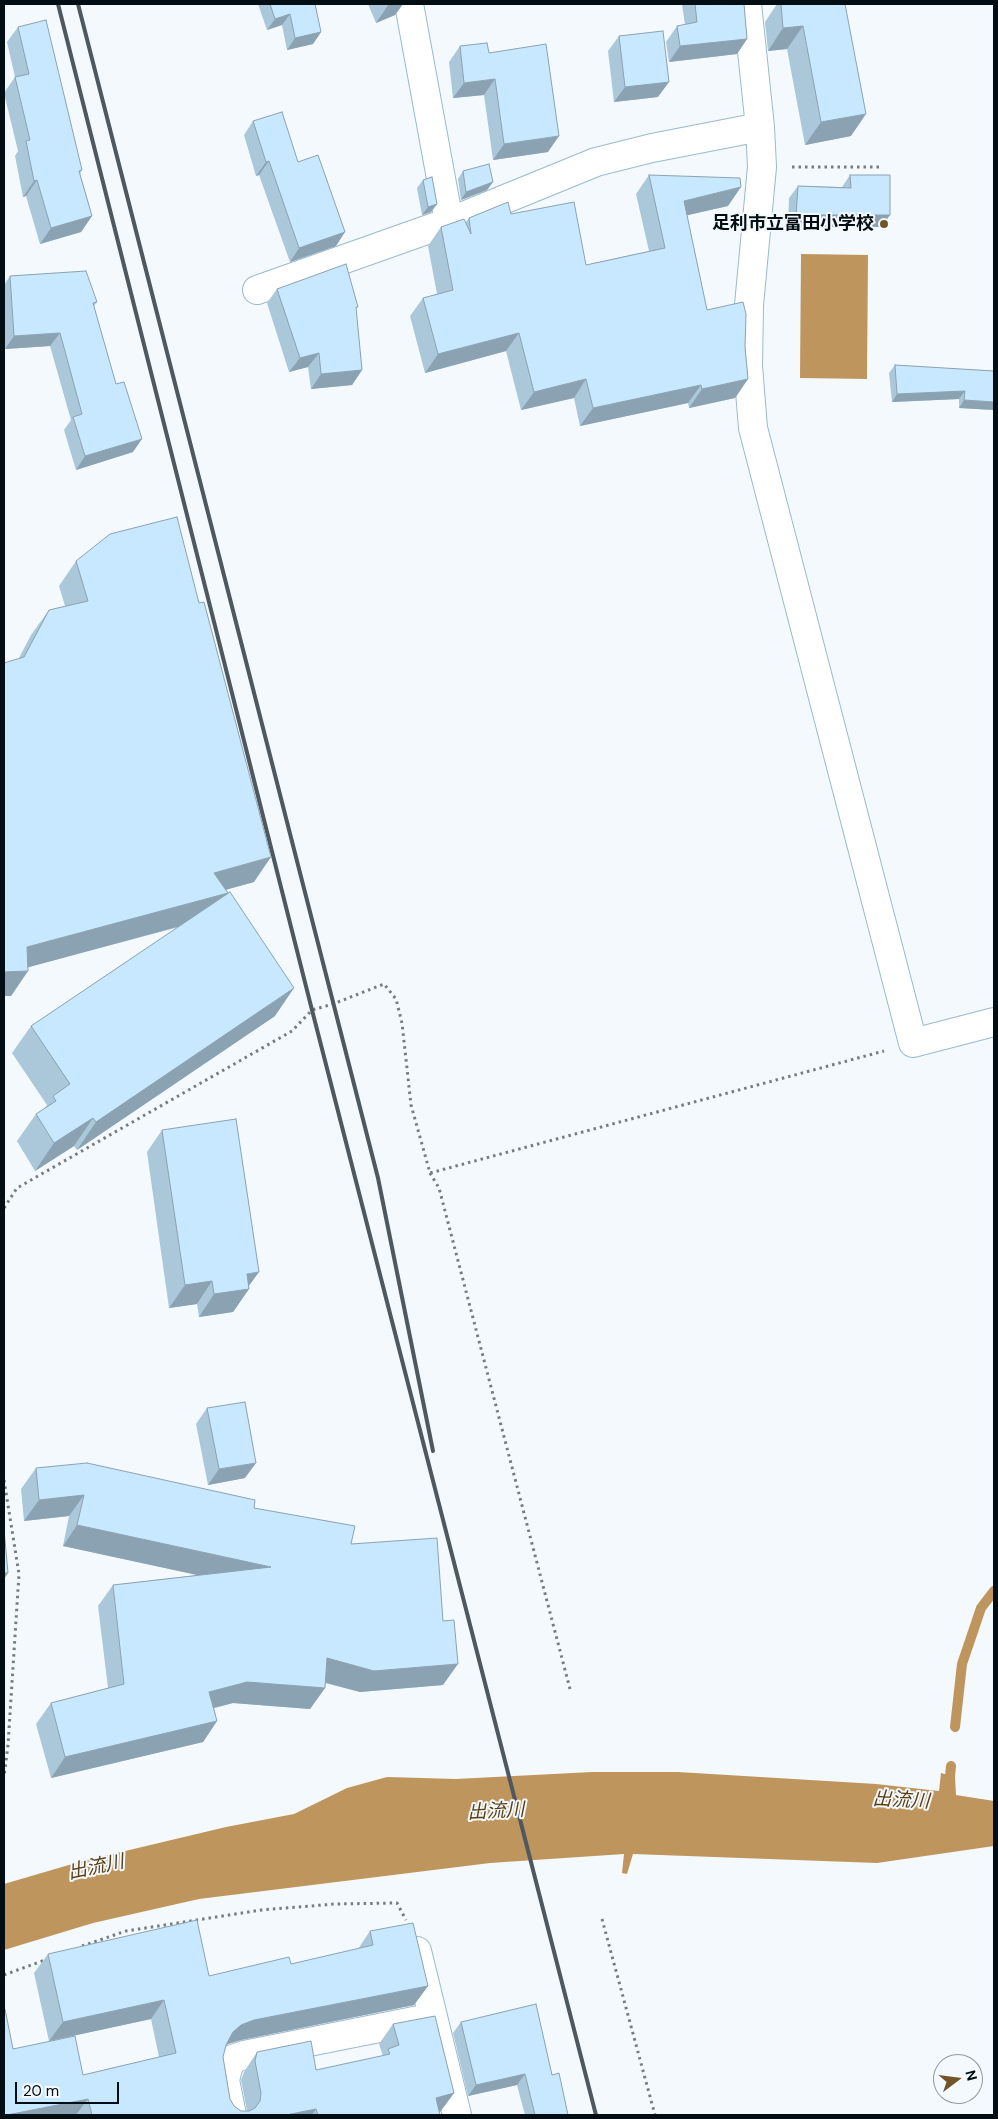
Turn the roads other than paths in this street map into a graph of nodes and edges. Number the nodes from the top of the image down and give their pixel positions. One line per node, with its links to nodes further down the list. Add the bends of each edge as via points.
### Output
1 (409, 4): 4 (street)
2 (746, 4): 3 (street)
3 (760, 127): 4 (street, via 596,162); 6 (street, via 762,167 749,306 748,366 753,428 913,1044)
4 (449, 222): 5 (street)
5 (257, 290)
6 (994, 1022)
7 (410, 1929): 8 (street)
8 (432, 2017): 9 (street, via 233,2059 226,2080); 10 (street)
9 (232, 2115)
10 (457, 2115)

